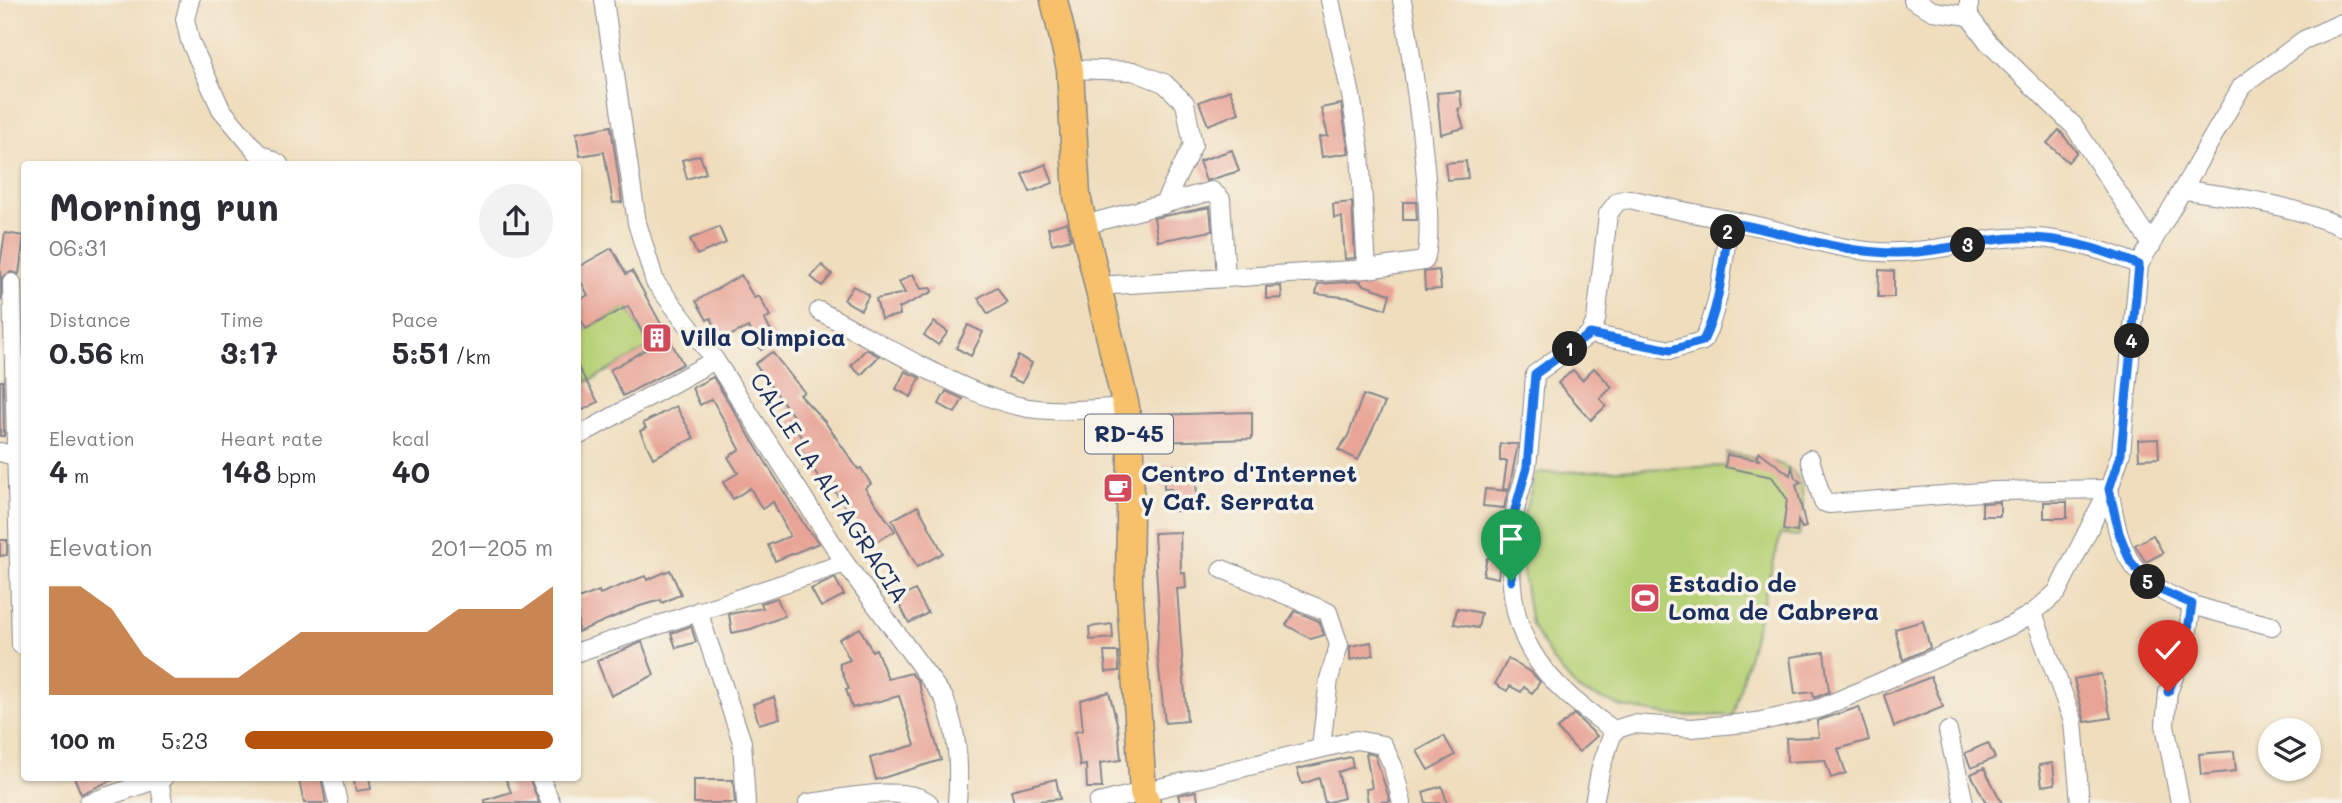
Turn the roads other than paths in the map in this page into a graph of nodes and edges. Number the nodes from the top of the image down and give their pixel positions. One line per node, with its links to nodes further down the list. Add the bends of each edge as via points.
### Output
1 (190, 0): 10 (street, via 185,19 190,41 221,109 257,152)
2 (604, 0): 24 (street, CALLE LA ALTAGRACIA, via 643,251 655,282)
3 (1054, 0): 9 (main road, RD-45)
4 (1330, 0): 18 (street, via 1360,152)
5 (1402, 0): 18 (street, via 1426,183 1427,250 1419,264)
6 (1913, 0): 7 (street, via 1933,11)
7 (1969, 8): 16 (street, via 1988,42 2074,126)
8 (2342, 23): 11 (street, via 2304,40 2242,86)
9 (1070, 69): 12 (street, via 1133,71 1164,83 1185,103 1193,145); 14 (main road, RD-45, via 1077,196)
10 (274, 161)
11 (2184, 190): 15 (street, via 2306,212); 16 (street)
12 (1163, 205): 14 (street); 19 (street, via 1212,191 1218,194)
13 (1729, 222): 17 (street, via 1817,244 1876,252 1913,253 1996,239 2041,237 2099,248); 23 (street, via 1720,286 1703,341 1671,350); 23 (street, via 1630,199 1618,201 1608,214)
14 (1084, 225): 21 (main road, RD-45)
15 (2342, 227)
16 (2152, 245): 17 (street)
17 (2139, 265): 31 (street, via 2121,453)
18 (1367, 269): 19 (street)
19 (1226, 278): 21 (street)
20 (12, 282): 25 (street)
21 (1097, 286): 26 (main road, RD-45)
22 (820, 311): 26 (street, via 978,393 1020,406 1058,410)
23 (1590, 334): 41 (street, via 1535,374 1527,467 1515,510 1511,581 1522,638 1543,671 1574,703)
24 (715, 360): 27 (street); 33 (street, CALLE LA ALTAGRACIA)
25 (13, 379): 29 (street)
26 (1126, 407): 48 (main road, RD-45, via 1131,453 1129,583)
27 (581, 434)
28 (0, 452): 29 (street)
29 (18, 457): 32 (street)
30 (1810, 460): 31 (street, via 1816,490 1829,504 1994,491)
31 (2109, 489): 35 (street, via 2130,561 2151,586); 37 (street, via 2057,593)
32 (21, 536): 39 (street)
33 (845, 563): 36 (street); 56 (street, CALLE LA ALTAGRACIA, via 944,698 958,750)
34 (1223, 569): 43 (street, via 1328,612 1339,645 1329,679)
35 (2192, 604): 38 (street); 62 (street, via 2185,649 2168,692 2165,725)
36 (698, 611): 40 (street); 53 (street, via 742,743)
37 (2034, 612): 41 (street, via 1821,708 1758,722 1692,728 1633,724); 61 (street, via 2073,722)
38 (2272, 625)
39 (21, 645)
40 (581, 651)
41 (1614, 730): 59 (street)
42 (1948, 731): 60 (street)
43 (1321, 747): 48 (street); 58 (street, via 1356,740 1383,745)
44 (152, 781): 49 (street)
45 (161, 781): 50 (street)
46 (333, 781): 51 (street)
47 (542, 781): 52 (street)
48 (1145, 798): 57 (street)
49 (88, 803)
50 (163, 803)
51 (338, 803)
52 (551, 803)
53 (746, 803)
54 (808, 803): 55 (street, via 886,794 909,794)
55 (929, 803)
56 (957, 803)
57 (1098, 803)
58 (1402, 803)
59 (1594, 803)
60 (1964, 803)
61 (2080, 803)
62 (2180, 803)

